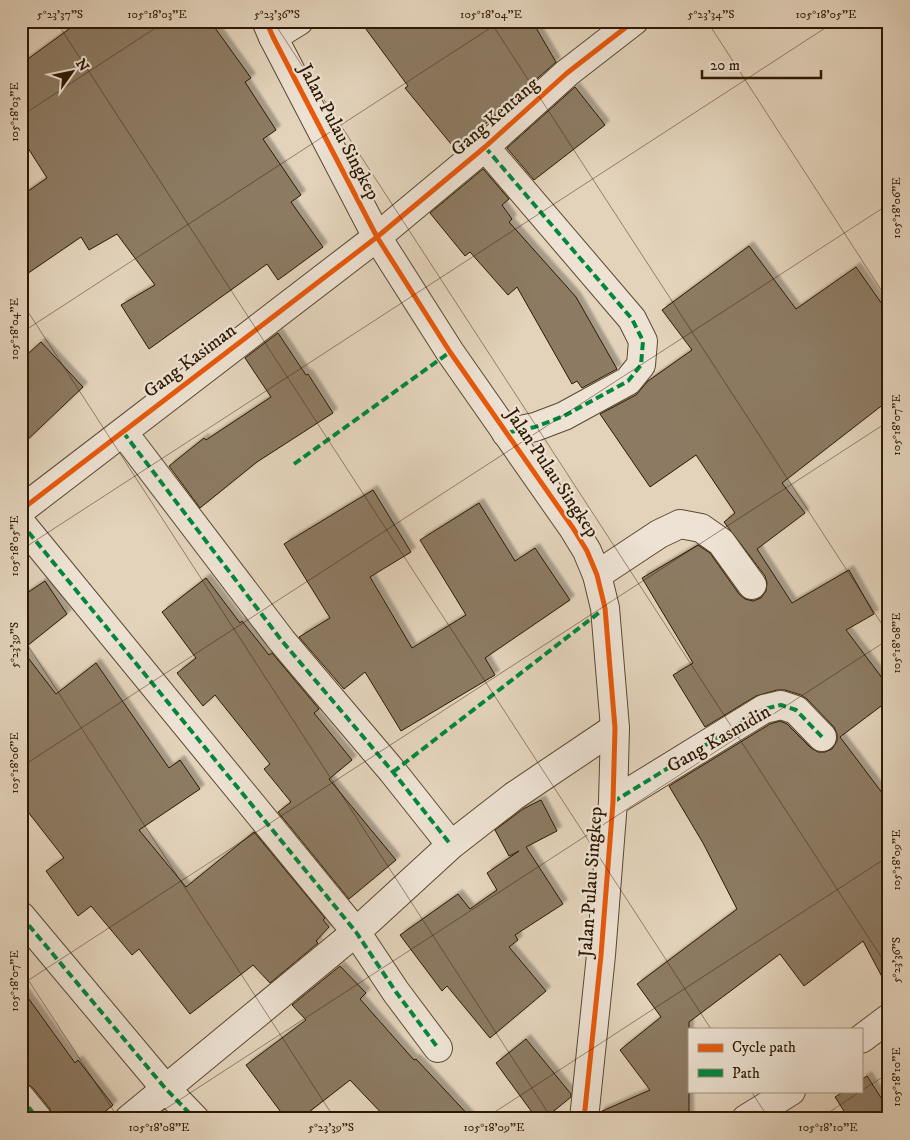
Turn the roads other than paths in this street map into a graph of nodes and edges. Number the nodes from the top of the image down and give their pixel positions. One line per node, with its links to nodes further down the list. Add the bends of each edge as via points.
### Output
1 (299, 21): 3 (street)
2 (634, 21): 4 (street, Gang Kentang, via 574,67)
3 (270, 29): 5 (street, Jalan Pulau Singkep)
4 (484, 147): 5 (street, Gang Kentang); 7 (street, via 632,319 643,341 641,365 628,381 564,416 535,427)
5 (377, 237): 6 (street, Gang Kasiman); 7 (street, Jalan Pulau Singkep, via 450,352)
6 (122, 432): 8 (street, Gang Kasiman); 15 (street, via 282,641)
7 (506, 432): 10 (street, Jalan Pulau Singkep, via 573,528)
8 (21, 510)
9 (21, 523): 17 (street)
10 (597, 575): 11 (street, via 680,524 702,528 721,542); 12 (street, Jalan Pulau Singkep, via 605,608)
11 (752, 585)
12 (615, 728): 14 (street, Jalan Pulau Singkep); 15 (street, via 514,796)
13 (822, 736): 14 (street, Gang Kasmidin, via 796,710 781,705 764,709)
14 (613, 802): 27 (street, Jalan Pulau Singkep)
15 (451, 845): 17 (street)
16 (21, 916): 21 (street)
17 (356, 932): 20 (street); 21 (street)
18 (889, 1018): 19 (street)
19 (862, 1038)
20 (438, 1048)
21 (165, 1088): 25 (street); 26 (street)
22 (789, 1092): 28 (street)
23 (21, 1098): 24 (street)
24 (38, 1119)
25 (129, 1119)
26 (195, 1119)
27 (584, 1119)
28 (746, 1119)

